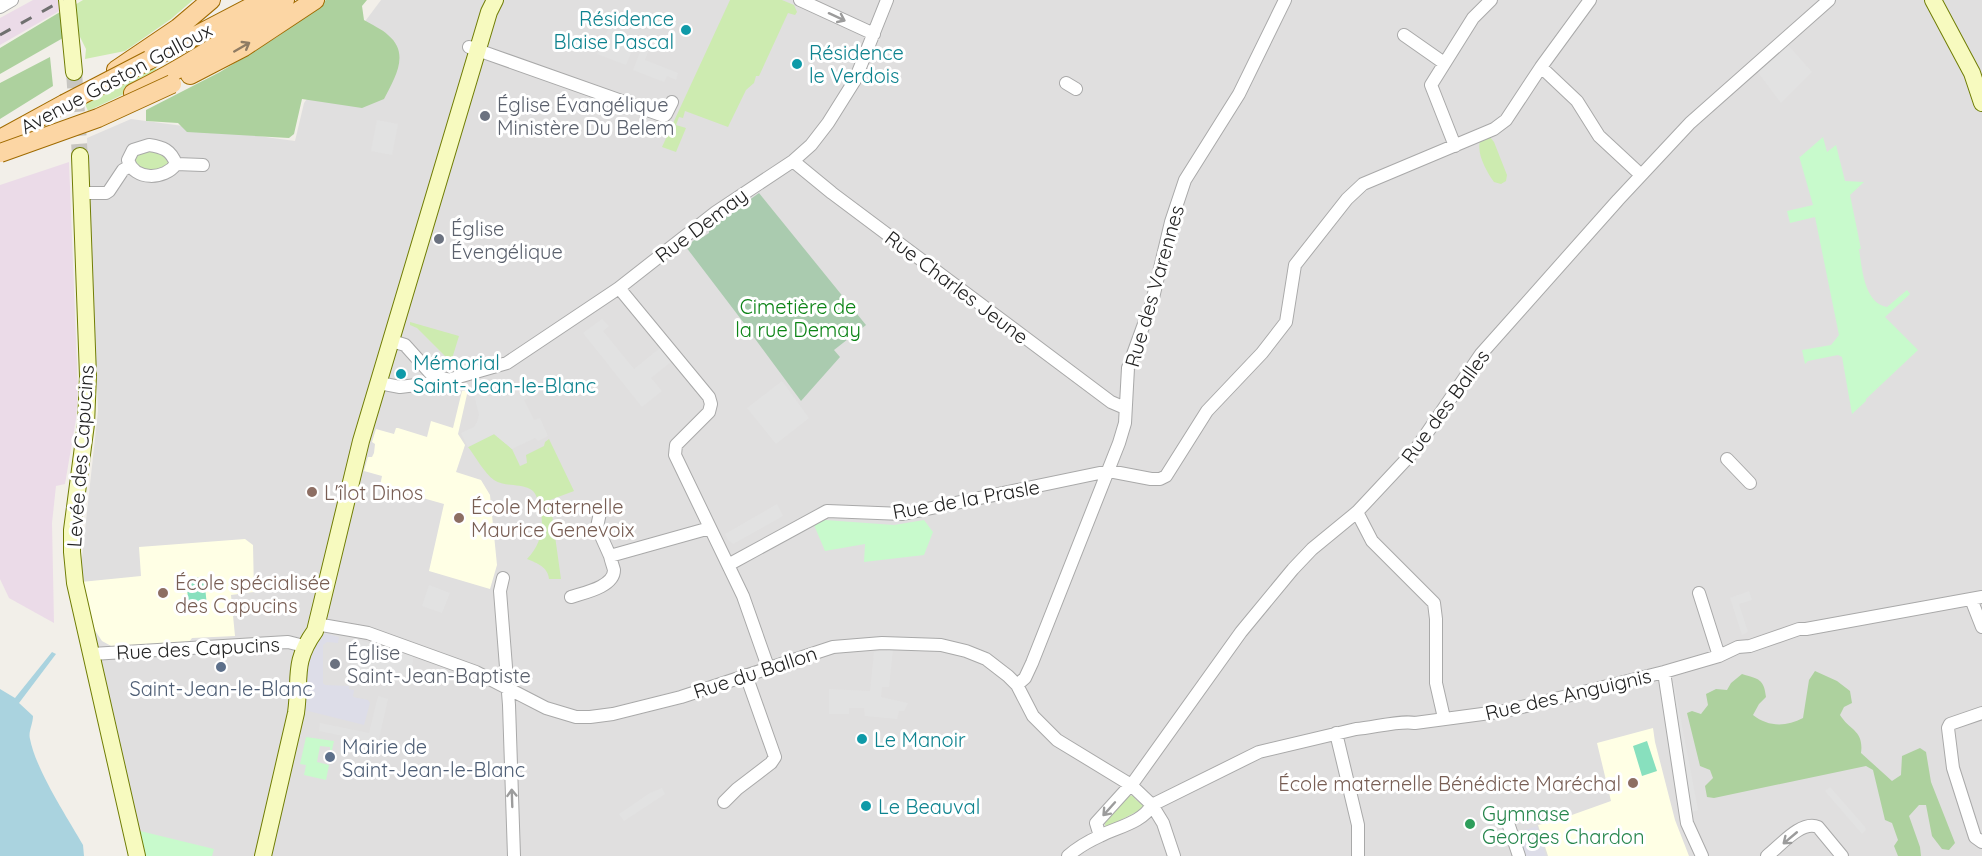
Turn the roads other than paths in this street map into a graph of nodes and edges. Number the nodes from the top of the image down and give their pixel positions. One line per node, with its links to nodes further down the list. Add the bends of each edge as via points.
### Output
1 (12, 0): 15 (street)
2 (67, 0): 21 (street)
3 (211, 0): 25 (main road, bridge, via 178,28)
4 (264, 0): 25 (main road, Avenue Gaston Galloux, bridge)
5 (285, 0): 22 (main road, Avenue Gaston Galloux)
6 (315, 0): 22 (main road, one-way to 6, via 244,47)
7 (800, 0): 16 (street, one-way to 16)
8 (887, 0): 16 (street, Rue Demay)
9 (1285, 0): 42 (street, Rue des Varennes, via 1239,94 1185,180 1152,302 1128,368)
10 (1491, 0): 19 (street, via 1473,18)
11 (1590, 0): 20 (street)
12 (1829, 0): 34 (street, Rue des Balles, via 1690,123)
13 (1933, 0): 24 (street, via 1972,73)
14 (492, 4): 18 (street)
15 (0, 7)
16 (874, 34): 30 (street, Rue Demay, via 855,80 836,112)
17 (1404, 35): 19 (street)
18 (474, 48): 23 (street, via 664,116); 37 (street)
19 (1444, 63): 27 (street, via 1431,85)
20 (1541, 67): 27 (street, via 1506,120); 34 (street, via 1577,101 1599,136)
21 (74, 72)
22 (168, 81): 28 (main road, Avenue Gaston Galloux, bridge)
23 (672, 102)
24 (1982, 103)
25 (64, 104): 26 (main road, Avenue Gaston Galloux)
26 (0, 139)
27 (1455, 146): 44 (street, via 1363,184 1347,199 1295,265 1286,322 1207,411 1166,476 1151,479)
28 (0, 153)
29 (80, 156): 35 (street, Levée des Capucins)
30 (793, 161): 36 (street, Rue Demay, via 716,212); 42 (street, Rue Charles Jeune, via 1093,389)
31 (176, 164): 32 (street); 33 (street, via 156,176 138,173); 33 (street, via 168,150 149,145 133,150 128,160)
32 (203, 165)
33 (130, 166): 35 (street, via 106,193)
34 (1641, 175): 47 (street, Rue des Balles, via 1481,354 1416,449)
35 (81, 193): 58 (street, Levée des Capucins, via 87,409 72,552 75,583)
36 (619, 288): 39 (street, Rue Demay, via 507,363); 48 (street, via 709,397 709,412 675,450)
37 (392, 341): 38 (street, via 405,345); 40 (street)
38 (429, 373): 39 (street); 41 (street)
39 (447, 380): 41 (street, Rue Demay)
40 (379, 383): 41 (street, Rue Demay); 55 (street)
41 (419, 386)
42 (1125, 408): 44 (street, Rue des Varennes, via 1125,423)
43 (1727, 459): 45 (street)
44 (1108, 471): 50 (street, Rue de la Prasle, via 903,514 827,511); 63 (street, Rue des Varennes, via 1032,663)
45 (1750, 483)
46 (601, 508): 49 (street, via 597,527)
47 (1357, 512): 66 (street, via 1372,541 1434,603 1436,682); 68 (street, Rue des Balles, via 1312,549 1241,632)
48 (710, 528): 49 (street); 50 (street)
49 (610, 556): 53 (street, via 614,570 607,584)
50 (728, 565): 60 (street)
51 (503, 578): 64 (street, via 500,591)
52 (1699, 593): 59 (street)
53 (571, 597)
54 (1977, 598): 56 (street); 59 (street, Rue des Anguignis, via 1799,629)
55 (316, 624): 57 (street); 64 (street, Rue du Ballon, via 368,633)
56 (1982, 627)
57 (304, 646): 58 (street, Rue des Capucins, via 288,642); 75 (street, via 297,673 296,713)
58 (93, 654): 74 (street, Levée des Capucins)
59 (1719, 656): 61 (street, Rue des Anguignis)
60 (768, 667): 62 (street, Rue du Ballon); 63 (street, Rue du Ballon, via 833,647 882,643 941,645 986,659)
61 (1664, 672): 66 (street, Rue des Anguignis, via 1505,711); 81 (street, via 1687,823)
62 (746, 675): 64 (street, Rue du Ballon, via 681,697 590,717 553,711); 69 (street, via 775,757)
63 (1017, 685): 68 (street, Rue du Ballon, via 1033,716 1057,740)
64 (508, 687): 76 (street, one-way to 64)
65 (1982, 712): 73 (street, via 1948,728 1953,768 1975,837)
66 (1444, 718): 67 (street, Rue des Anguignis)
67 (1336, 733): 70 (street, Rue des Anguignis, via 1259,752); 79 (street, via 1358,825)
68 (1131, 785): 70 (street, Rue du Ballon); 72 (street, Rue des Balles, one-way to 72, via 1096,823)
69 (724, 802)
70 (1152, 805): 72 (street, Rue des Anguignis, via 1136,820); 78 (street, Rue du Ballon)
71 (1506, 817): 80 (street)
72 (1100, 836): 77 (street, Rue des Anguignis)
73 (1982, 842)
74 (137, 856)
75 (263, 856)
76 (514, 856)
77 (1068, 856)
78 (1174, 856)
79 (1358, 856)
80 (1519, 856)
81 (1702, 856)
82 (1767, 856): 83 (street, one-way to 82, via 1812,825 1802,828)
83 (1842, 856)

